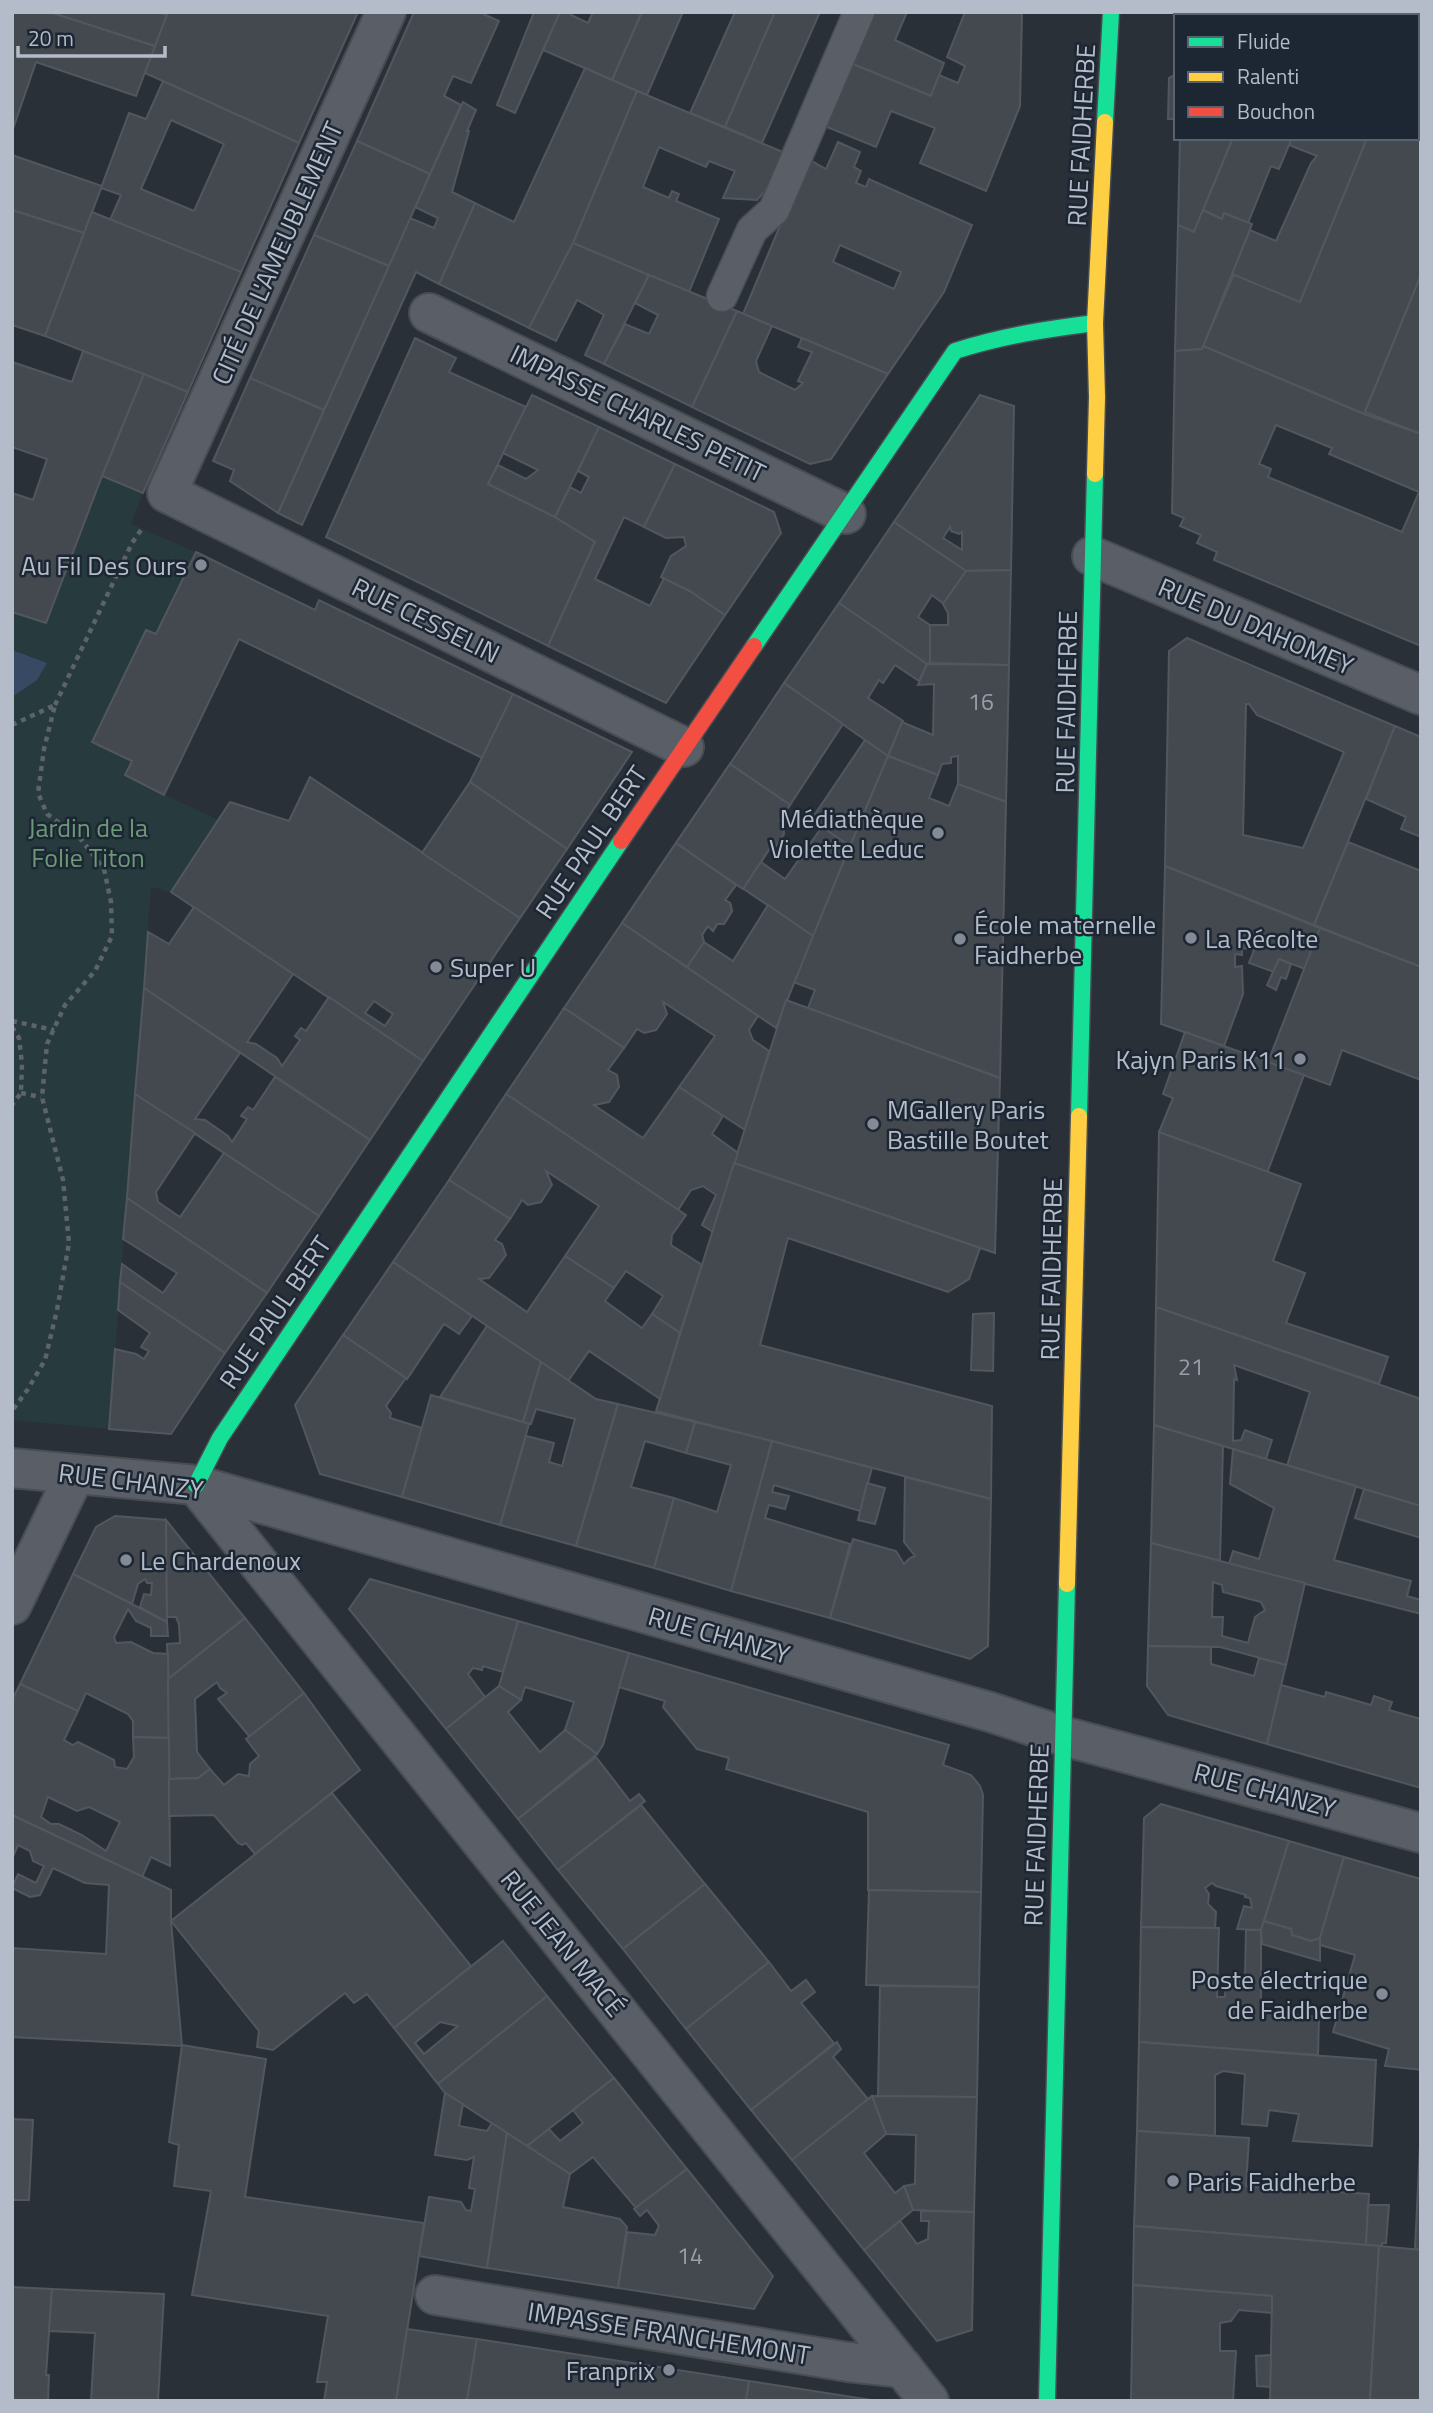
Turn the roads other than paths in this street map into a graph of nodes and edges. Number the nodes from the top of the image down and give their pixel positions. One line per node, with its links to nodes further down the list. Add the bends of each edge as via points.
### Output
1 (386, 12): 7 (street, CITÉ DE L'AMEUBLEMENT)
2 (859, 12): 4 (lane, via 775,211 752,230)
3 (1111, 12): 6 (street, RUE FAIDHERBE)
4 (722, 296)
5 (429, 313): 8 (street, IMPASSE CHARLES PETIT)
6 (1095, 323): 8 (street, RUE PAUL BERT, via 1031,331 955,351); 9 (street, RUE FAIDHERBE)
7 (167, 493): 11 (street, RUE CESSELIN)
8 (846, 514): 11 (street, RUE PAUL BERT)
9 (1092, 556): 10 (street, RUE DU DAHOMEY); 16 (street, RUE FAIDHERBE)
10 (1421, 695)
11 (684, 747): 14 (street, RUE PAUL BERT, via 220,1438)
12 (12, 1468): 13 (street, RUE CHANZY)
13 (75, 1474): 14 (street, RUE CHANZY); 15 (street)
14 (196, 1485): 16 (street, RUE CHANZY); 19 (street, RUE JEAN MACÉ)
15 (12, 1605)
16 (1063, 1736): 17 (street, RUE CHANZY); 21 (street, RUE FAIDHERBE)
17 (1421, 1833)
18 (435, 2295): 19 (street, IMPASSE FRANCHEMONT)
19 (903, 2368): 20 (street, RUE JEAN MACÉ)
20 (929, 2401)
21 (1047, 2401)

